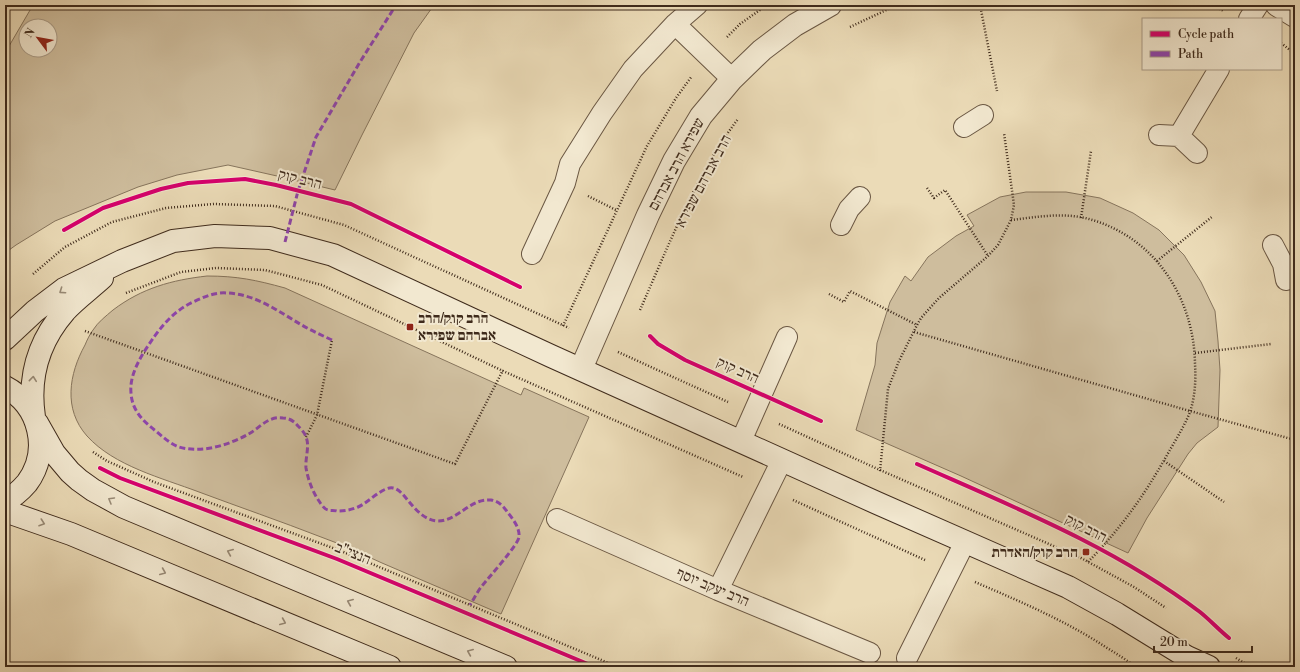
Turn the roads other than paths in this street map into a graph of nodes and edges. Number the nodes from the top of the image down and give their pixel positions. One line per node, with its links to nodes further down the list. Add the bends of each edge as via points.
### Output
1 (697, 5): 7 (lane)
2 (830, 5): 9 (street, שפירא הרב אברהם, via 795,25 762,50)
3 (1258, 5): 6 (lane)
4 (1276, 5): 5 (street)
5 (1295, 16)
6 (1250, 18)
7 (675, 24): 9 (lane); 18 (lane, via 633,69 570,164 565,184)
8 (1218, 70): 13 (lane)
9 (732, 79): 23 (street, שפירא הרב אברהם, via 701,116 674,161)
10 (984, 115): 11 (lane)
11 (964, 127)
12 (1159, 135): 13 (lane)
13 (1179, 136): 14 (lane)
14 (1197, 153)
15 (860, 197): 16 (lane)
16 (841, 225)
17 (1273, 245): 20 (lane, via 1283,264)
18 (532, 254)
19 (122, 261): 22 (street, one-way to 22, via 64,289); 23 (street, via 173,241 215,236 270,238 333,255); 25 (street, one-way to 19, via 32,393 34,368 45,341 66,310)
20 (1286, 280)
21 (787, 337): 26 (lane)
22 (5, 339)
23 (581, 369): 26 (street)
24 (5, 387): 25 (street, via 26,403)
25 (36, 420): 28 (street, via 40,446 35,469 21,489); 37 (street, one-way to 25, via 124,507 93,490 70,472 54,453)
26 (741, 441): 27 (street)
27 (782, 460): 31 (street); 32 (lane)
28 (5, 500)
29 (5, 512): 36 (street, one-way to 36, via 71,534)
30 (557, 519): 32 (lane, הרב יעקב יוסף)
31 (965, 542): 33 (street, via 1068,587 1117,614); 35 (lane)
32 (718, 590): 34 (lane, הרב יעקב יוסף)
33 (1148, 635): 38 (street); 39 (street, via 1187,658)
34 (870, 653)
35 (907, 658)
36 (390, 667)
37 (506, 667)
38 (1179, 667)
39 (1209, 667)

